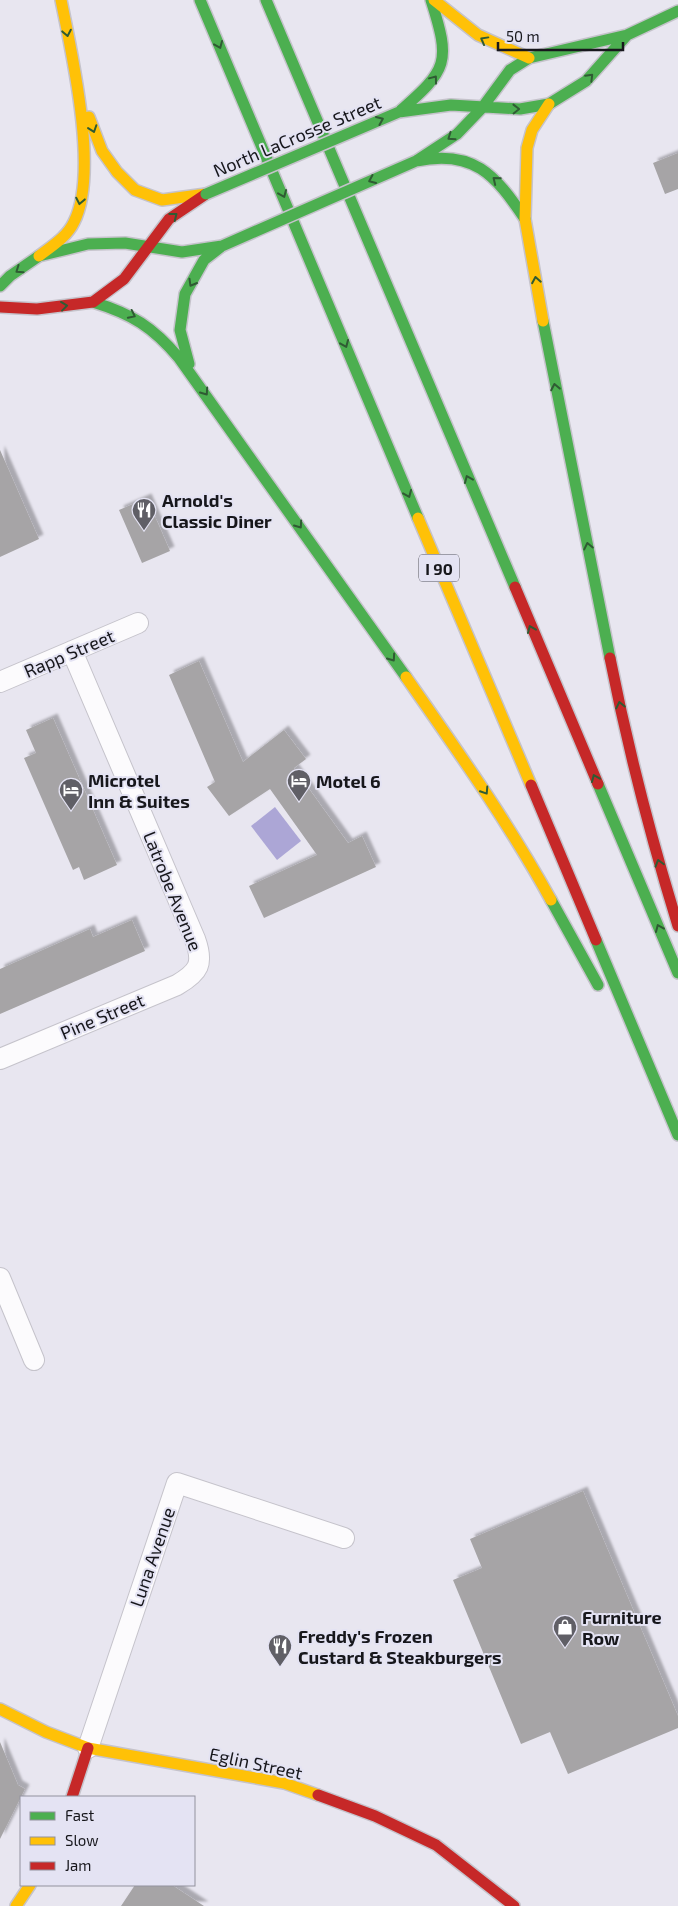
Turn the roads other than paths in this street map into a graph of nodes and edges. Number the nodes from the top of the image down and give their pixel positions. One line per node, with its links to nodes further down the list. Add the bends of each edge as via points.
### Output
1 (61, 0): 8 (main road, one-way to 8)
2 (200, 0): 31 (main road, I 90, one-way to 31)
3 (266, 0): 27 (main road, one-way to 3)
4 (433, 0): 7 (main road, one-way to 4, via 490,44 471,33); 11 (main road, one-way to 4, via 436,80 446,58)
5 (678, 11): 6 (main road, North LaCrosse Street)
6 (627, 35): 7 (main road, North LaCrosse Street); 9 (main road, North LaCrosse Street, one-way to 6, via 586,82)
7 (529, 58): 10 (main road, North LaCrosse Street, via 510,70)
8 (74, 66): 13 (main road, one-way to 13, via 102,151 135,190 162,200); 17 (main road, one-way to 17, via 84,165 82,192 77,216 66,235)
9 (549, 104): 10 (main road, North LaCrosse Street, one-way to 9, via 520,109); 14 (main road, via 532,130 527,148)
10 (482, 108): 11 (main road, North LaCrosse Street, via 451,105); 12 (main road, North LaCrosse Street, one-way to 12, via 457,134)
11 (399, 112): 13 (main road, North LaCrosse Street, one-way to 11, bridge)
12 (416, 161): 14 (main road, one-way to 12, via 503,186 473,161 446,156); 15 (main road, North LaCrosse Street, one-way to 15, bridge)
13 (206, 194): 16 (main road, North LaCrosse Street, one-way to 13, via 169,219)
14 (525, 219): 25 (main road, one-way to 14, via 653,844 625,732)
15 (222, 246): 16 (main road, North LaCrosse Street, via 182,252); 21 (main road, one-way to 21, via 204,260 185,294 180,330)
16 (149, 248): 17 (main road, North LaCrosse Street, via 125,243 88,244); 19 (main road, North LaCrosse Street, via 124,279)
17 (39, 256): 18 (main road, North LaCrosse Street, one-way to 18)
18 (0, 286)
19 (92, 302): 20 (main road, North LaCrosse Street, one-way to 19, via 37,309); 21 (main road, one-way to 21, via 145,322)
20 (0, 307)
21 (191, 372): 28 (main road, one-way to 28, via 480,783 529,859)
22 (138, 623): 23 (street, Rapp Street)
23 (72, 651): 24 (street, Rapp Street); 26 (street, Latrobe Avenue, via 200,951)
24 (0, 682)
25 (678, 926)
26 (199, 965): 30 (street, Pine Street, via 193,974 176,985)
27 (678, 972)
28 (601, 992)
29 (626, 1044): 32 (main road)
30 (0, 1059)
31 (678, 1135)
32 (678, 1151)
33 (0, 1278): 34 (street)
34 (34, 1360)
35 (344, 1538): 37 (street, Luna Avenue, via 177,1484)
36 (0, 1709): 37 (main road, Eglin Street)
37 (88, 1748): 38 (main road, Luna Avenue); 41 (main road, Eglin Street, via 284,1784 366,1813 436,1845)
38 (72, 1796)
39 (29, 1886): 40 (main road)
40 (16, 1906)
41 (514, 1906)

